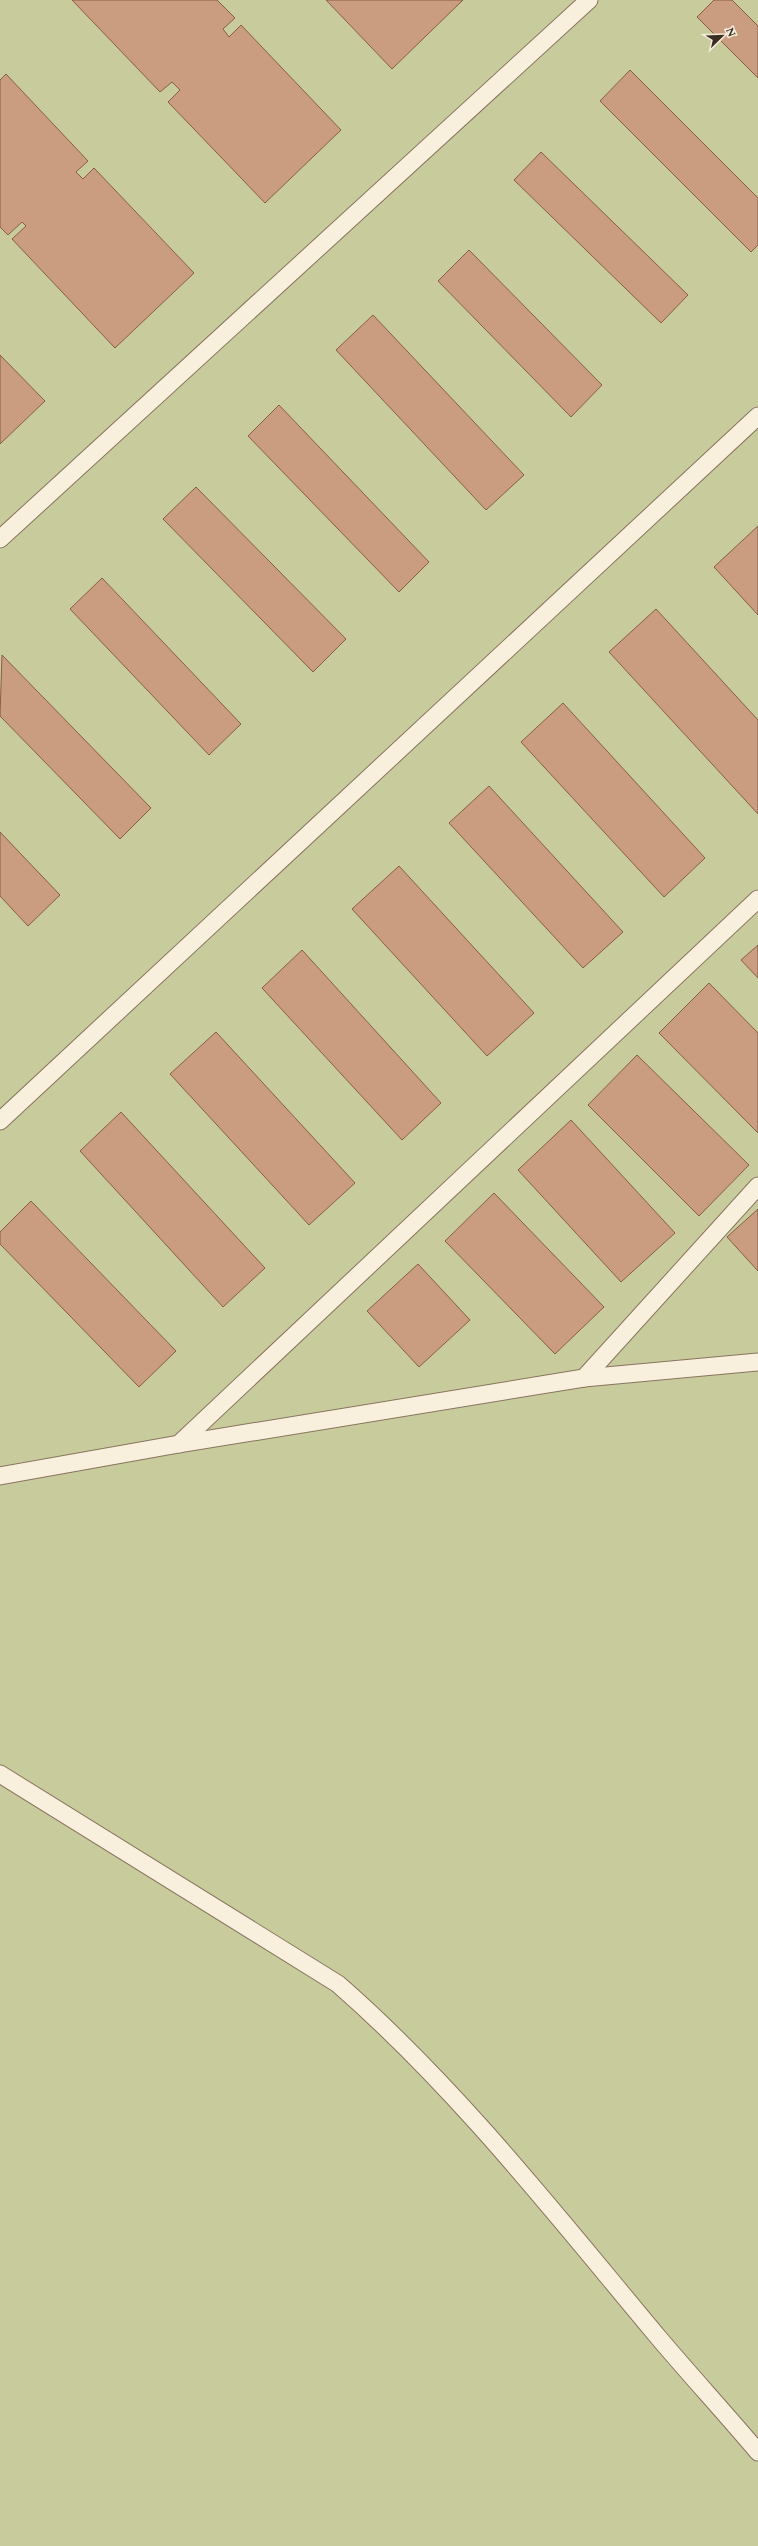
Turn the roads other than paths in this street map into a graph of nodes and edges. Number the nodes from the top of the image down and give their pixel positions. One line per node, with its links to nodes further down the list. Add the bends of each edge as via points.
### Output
1 (589, 0): 3 (lane)
2 (758, 416): 5 (lane)
3 (0, 539)
4 (758, 899): 9 (lane)
5 (0, 1121)
6 (758, 1186): 8 (lane)
7 (758, 1362): 8 (lane)
8 (584, 1378): 9 (lane)
9 (179, 1444): 10 (lane)
10 (0, 1476)
11 (0, 1774): 12 (lane, via 338,1984 383,2023 442,2083 550,2205 659,2338)
12 (758, 2452)

